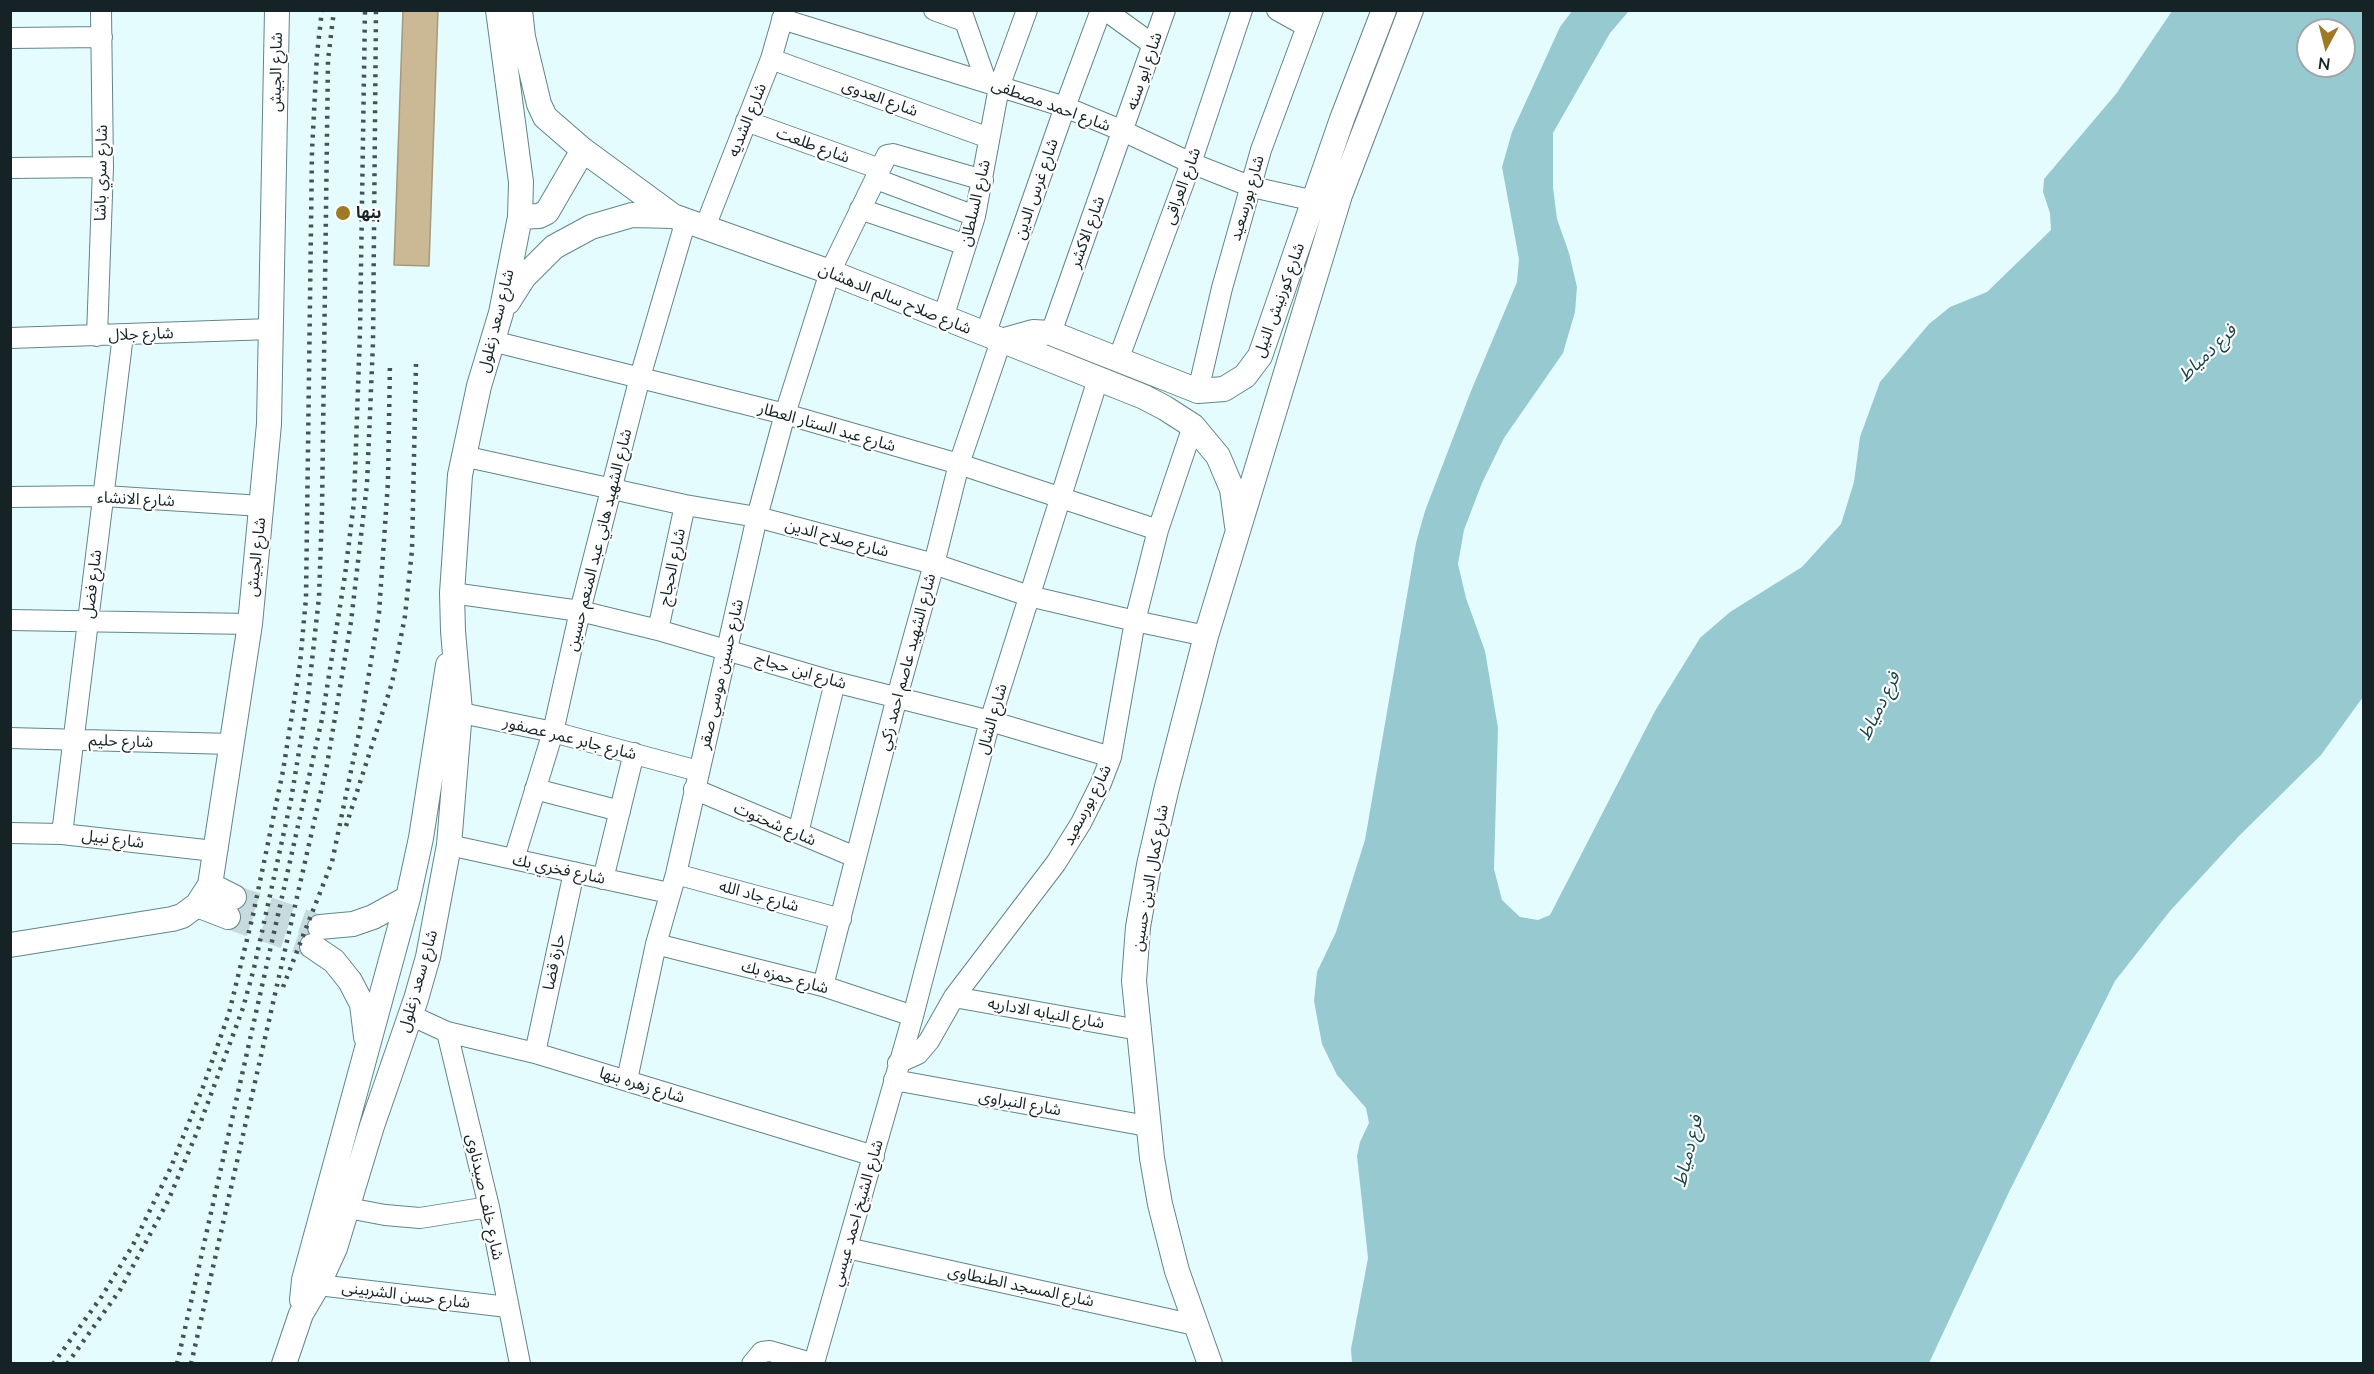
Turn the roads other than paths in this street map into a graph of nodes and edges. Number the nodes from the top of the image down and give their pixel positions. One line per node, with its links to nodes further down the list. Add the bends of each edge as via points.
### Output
1 (101, 10): 17 (street, شارع سري باشا)
2 (277, 10): 41 (main road, شارع الجيش)
3 (498, 10): 35 (main road, شارع سعد زغلول, via 521,182)
4 (520, 10): 25 (main road, via 542,111)
5 (934, 10): 13 (street)
6 (1027, 10): 20 (street, شارع السلطان)
7 (1103, 10): 18 (street); 21 (street, شارع غرس الدين)
8 (1165, 10): 18 (street, شارع ابو سنه)
9 (1242, 10): 26 (street, شارع العراقى)
10 (1277, 10): 15 (street)
11 (1411, 10): 64 (main road, شارع كورنيش النيل, via 1340,195)
12 (1379, 12): 32 (main road, شارع كورنيش النيل)
13 (963, 14): 20 (street)
14 (783, 15): 19 (street, شارع الشديه); 20 (street, شارع احمد مصطفى)
15 (1309, 18): 31 (street, شارع بورسعيد, via 1264,139)
16 (10, 38): 17 (street)
17 (102, 38): 27 (street, شارع سري باشا)
18 (1152, 44): 23 (street, شارع ابو سنه)
19 (771, 59): 22 (street, شارع الشديه); 24 (street, شارع العدوى)
20 (993, 84): 21 (street, شارع احمد مصطفى); 24 (street, شارع السلطان)
21 (1065, 107): 23 (street, شارع احمد مصطفى); 46 (street, شارع غرس الدين)
22 (746, 121): 29 (street, شارع طلعت); 36 (street, شارع الشديه)
23 (1123, 131): 26 (street, شارع احمد مصطفى); 42 (street, شارع الاكشر)
24 (989, 138): 30 (street, شارع السلطان)
25 (583, 150): 35 (main road, via 548,212); 36 (main road)
26 (1191, 163): 31 (street, شارع احمد مصطفى); 48 (street, شارع العراقى)
27 (103, 167): 28 (street); 44 (street, شارع سري باشا)
28 (10, 168)
29 (881, 168): 30 (street, via 893,154); 33 (street, شارع حسين موسي صقر); 34 (street)
30 (983, 180): 34 (street, شارع السلطان)
31 (1252, 187): 32 (street, شارع احمد مصطفى); 51 (street, شارع بورسعيد, via 1222,288)
32 (1315, 201): 51 (main road, شارع كورنيش النيل, via 1254,367 1224,389)
33 (860, 209): 37 (street); 38 (street, شارع حسين موسي صقر)
34 (975, 216): 37 (street, شارع السلطان)
35 (520, 217): 39 (main road, شارع سعد زغلول)
36 (688, 221): 38 (main road, شارع صلاح سالم الدهشان); 39 (main road, شارع صلاح سالم الدهشان, via 632,216 591,227 554,248 524,277); 49 (street, شارع الشهيد هاني عبد المنعم حسين)
37 (966, 245): 40 (street, شارع السلطان)
38 (830, 272): 40 (main road, شارع صلاح سالم الدهشان); 52 (street, شارع حسين موسي صقر)
39 (501, 313): 47 (main road, شارع سعد زغلول)
40 (943, 318): 46 (main road, شارع صلاح سالم الدهشان)
41 (271, 329): 43 (street, شارع جلال); 61 (main road, شارع الجيش)
42 (1051, 333): 46 (main road, شارع كورنيش النيل); 48 (main road, شارع كورنيش النيل)
43 (123, 335): 44 (street, شارع جلال); 57 (street, شارع فضل)
44 (97, 336): 45 (street, شارع جلال)
45 (10, 338)
46 (993, 338): 50 (main road, شارع صلاح سالم الدهشان); 55 (street, شارع الشهيد عاصم احمد زكي)
47 (492, 341): 49 (street, شارع عبد الستار العطار); 54 (main road, شارع سعد زغلول)
48 (1118, 360): 51 (main road, شارع كورنيش النيل)
49 (640, 377): 52 (street, شارع عبد الستار العطار); 56 (street, شارع الشهيد هاني عبد المنعم حسين)
50 (1098, 379): 53 (main road, شارع صلاح سالم الدهشان, via 1144,398); 58 (street, شارع الشال)
51 (1198, 391)
52 (785, 414): 55 (street, شارع عبد الستار العطار); 62 (street, شارع حسين موسي صقر)
53 (1193, 426): 63 (street, شارع بورسعيد); 64 (main road, شارع صلاح سالم الدهشان, via 1218,456 1227,474 1235,505)
54 (463, 456): 56 (street, شارع صلاح الدين); 66 (main road, شارع سعد زغلول)
55 (959, 464): 58 (street, شارع عبد الستار العطار); 65 (street, شارع الشهيد عاصم احمد زكي)
56 (611, 488): 60 (street, شارع صلاح الدين); 68 (street, شارع الشهيد هاني عبد المنعم حسين)
57 (104, 496): 59 (street, شارع الانشاء); 61 (street, شارع الانشاء); 71 (street, شارع فضل)
58 (1060, 496): 63 (street, شارع عبد الستار العطار); 67 (street, شارع الشال)
59 (10, 497)
60 (685, 504): 62 (street, شارع صلاح الدين); 73 (street, شارع الحجاج)
61 (262, 506): 72 (main road, شارع الجيش)
62 (757, 517): 65 (street, شارع صلاح الدين); 75 (street, شارع حسين موسي صقر)
63 (1158, 530): 70 (street, شارع بورسعيد)
64 (1237, 537): 74 (main road, شارع كمال الدين حسين)
65 (934, 564): 67 (street, شارع صلاح الدين); 77 (street, شارع الشهيد عاصم احمد زكي)
66 (452, 593): 68 (street, شارع ابن حجاج); 78 (main road, شارع سعد زغلول)
67 (1029, 596): 70 (street, شارع صلاح الدين); 79 (street, شارع الشال)
68 (580, 611): 73 (street, شارع ابن حجاج); 80 (street, شارع الشهيد هاني عبد المنعم حسين)
69 (10, 620): 71 (street)
70 (1134, 621): 74 (street, شارع صلاح الدين); 85 (street, شارع بورسعيد)
71 (87, 622): 72 (street); 82 (street, شارع فضل)
72 (250, 624): 83 (main road, شارع الجيش)
73 (658, 630): 75 (street, شارع ابن حجاج)
74 (1206, 636): 110 (main road, شارع كمال الدين حسين, via 1166,791 1138,927 1134,981)
75 (727, 649): 76 (street, شارع ابن حجاج); 86 (street, شارع حسين موسي صقر)
76 (836, 682): 77 (street, شارع ابن حجاج); 90 (street)
77 (897, 697): 79 (street, شارع ابن حجاج); 94 (street, شارع الشهيد عاصم احمد زكي)
78 (451, 710): 80 (street, شارع جابر عمر عصفور); 92 (main road, شارع سعد زغلول); 101 (main road, شارع سعد زغلول)
79 (990, 721): 85 (street, شارع ابن حجاج); 109 (street, شارع الشال)
80 (553, 732): 84 (street, شارع جابر عمر عصفور); 87 (street, شارع الشهيد هاني عبد المنعم حسين)
81 (10, 738): 82 (street, شارع حليم)
82 (73, 740): 83 (street, شارع حليم); 91 (street, شارع فضل)
83 (231, 744): 93 (main road, شارع الجيش)
84 (634, 753): 86 (street, شارع جابر عمر عصفور); 88 (street)
85 (1111, 757): 107 (street, شارع بورسعيد, via 1081,823 1056,863)
86 (696, 780): 90 (street, شارع شحتوت); 97 (street, شارع حسين موسي صقر)
87 (535, 789): 88 (street); 95 (street, شارع الشهيد هاني عبد المنعم حسين)
88 (620, 811): 98 (street)
89 (10, 833): 91 (street, شارع نبيل)
90 (798, 833): 94 (street, شارع شحتوت)
91 (62, 834): 93 (street, شارع نبيل)
92 (449, 845): 95 (street, شارع فخري بك); 108 (main road, شارع سعد زغلول, via 428,957)
93 (214, 851): 100 (main road, شارع الجيش)
94 (855, 857): 103 (street, شارع الشهيد عاصم احمد زكي)
95 (514, 859): 96 (street, شارع فخري بك)
96 (574, 872): 98 (street, شارع فخري بك); 112 (street, حارة قضا)
97 (676, 873): 99 (street, شارع حسين موسي صقر); 103 (street, شارع جاد الله)
98 (603, 879): 99 (street, شارع فخري بك)
99 (669, 893): 104 (street, شارع حسين موسي صقر)
100 (203, 895): 102 (main road); 105 (main road, via 182,916 172,919)
101 (408, 898): 113 (main road, شارع سعد زغلول); 113 (main road, via 373,917 316,937 362,1004 367,1029)
102 (231, 907)
103 (841, 919): 106 (street, شارع الشهيد عاصم احمد زكي)
104 (656, 944): 106 (street, شارع حمزه بك); 115 (street, شارع حسين موسي صقر)
105 (10, 945)
106 (823, 986): 109 (street, شارع حمزه بك)
107 (954, 997): 110 (street, شارع النيابه الاداريه); 114 (street, شارع بورسعيد, via 929,1041)
108 (410, 1015): 111 (street, شارع زهره بنها); 119 (main road, شارع سعد زغلول)
109 (913, 1016): 114 (street, شارع الشال)
110 (1139, 1030): 116 (main road, شارع كمال الدين حسين)
111 (447, 1032): 112 (street, شارع زهره بنها); 118 (street, شارع خلف صيدناوى)
112 (535, 1053): 115 (street, شارع زهره بنها)
113 (365, 1055): 121 (main road, شارع سعد زغلول)
114 (896, 1071): 116 (street, شارع النبراوى); 117 (street, شارع الشيخ احمد عيسي)
115 (627, 1080): 117 (street, شارع زهره بنها)
116 (1147, 1126): 123 (main road, شارع كمال الدين حسين, via 1169,1240)
117 (874, 1156): 120 (street, شارع الشيخ احمد عيسي)
118 (489, 1207): 119 (street, via 420,1218); 122 (street, شارع خلف صيدناوى)
119 (348, 1208): 121 (main road, شارع سعد زغلول, via 335,1248)
120 (847, 1248): 123 (street, شارع المسجد الطنطاوى); 124 (street, شارع الشيخ احمد عيسي)
121 (311, 1282): 122 (street, شارع حسن الشربينى); 125 (main road, شارع سعد زغلول)
122 (508, 1307): 126 (street, شارع خلف صيدناوى)
123 (1195, 1325): 128 (main road, شارع كمال الدين حسين)
124 (814, 1363): 127 (street, via 770,1350)
125 (284, 1364)
126 (520, 1364)
127 (752, 1364)
128 (1210, 1364)

